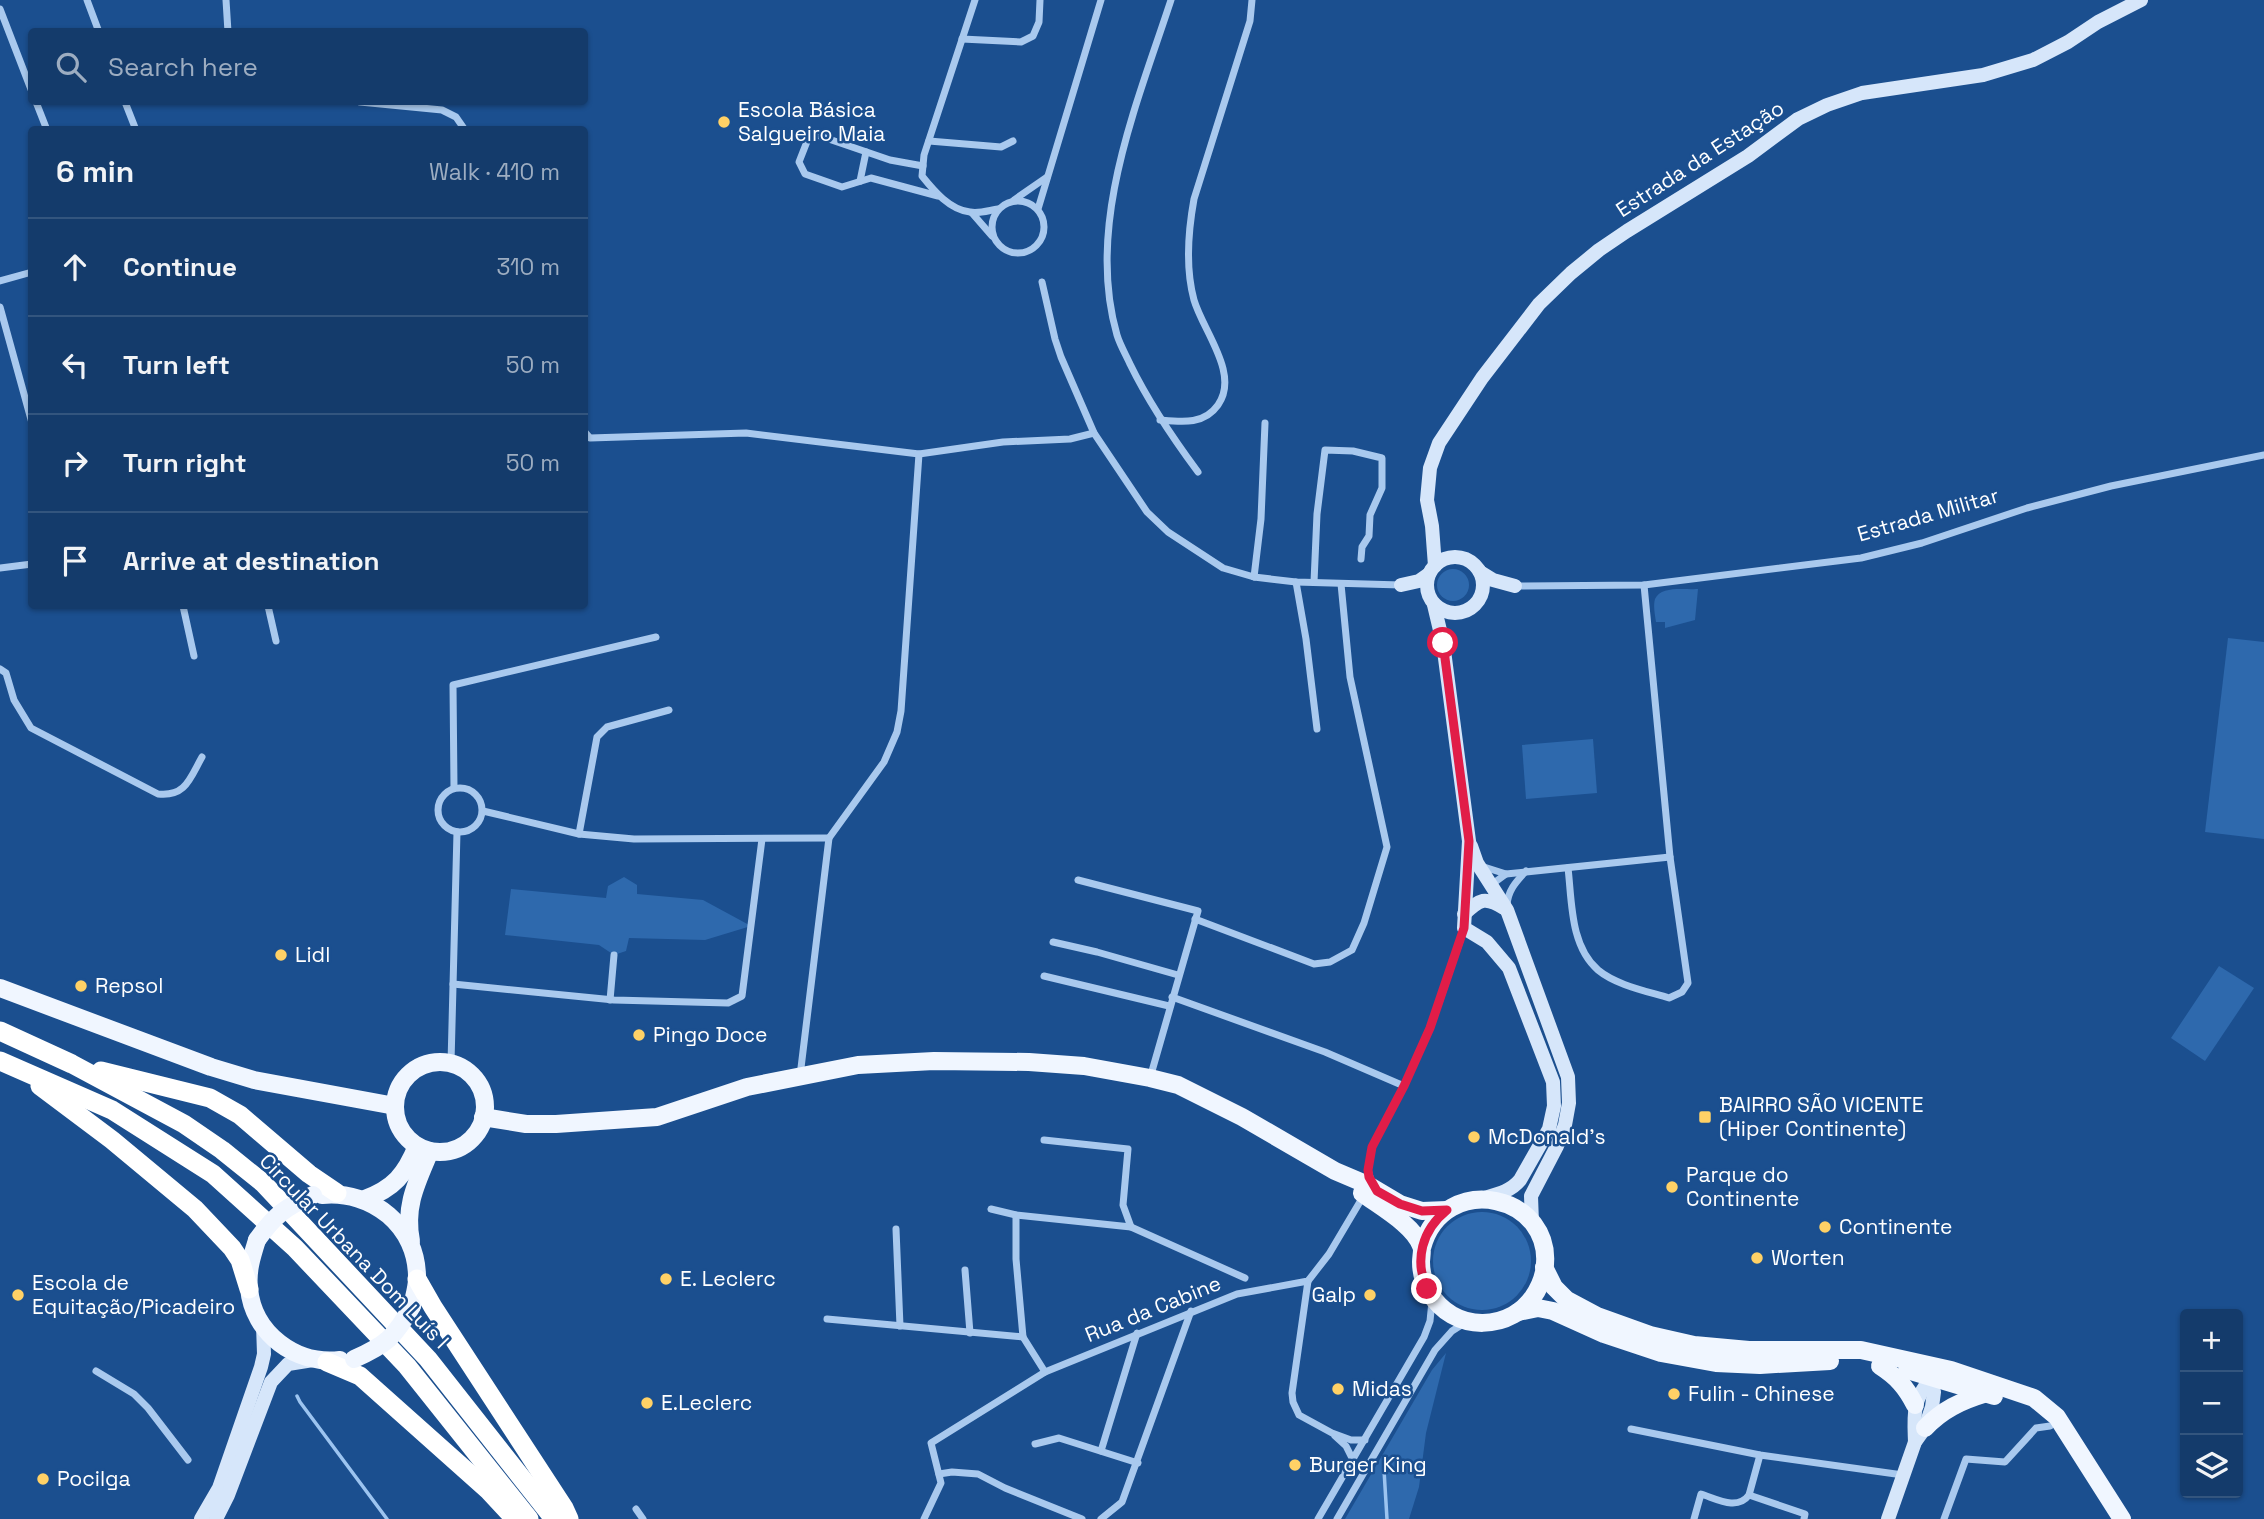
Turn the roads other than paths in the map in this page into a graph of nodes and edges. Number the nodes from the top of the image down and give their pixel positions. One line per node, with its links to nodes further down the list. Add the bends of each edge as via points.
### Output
1 (87, 0): 10 (street)
2 (226, 0): 11 (street)
3 (975, 0): 12 (street)
4 (1040, 0): 12 (street, via 1033,36 1021,42)
5 (1101, 0): 24 (street)
6 (1171, 0): 37 (street, via 1121,159 1108,224 1107,281 1117,337)
7 (1252, 0): 37 (street, via 1250,21 1188,229 1194,300 1227,383 1210,415 1189,422)
8 (2141, 0): 44 (street, Estrada da Estação, via 2034,60 1983,75 1863,93 1827,105 1798,119 1599,250 1539,304 1443,434 1427,484)
9 (0, 9): 13 (street)
10 (98, 28)
11 (228, 28)
12 (962, 39): 20 (street)
13 (28, 82)
14 (37, 105): 17 (street)
15 (126, 105): 18 (street)
16 (391, 105): 19 (street, via 442,110)
17 (45, 126)
18 (134, 126)
19 (462, 126)
20 (929, 141): 21 (street, via 1001,147); 23 (street)
21 (1013, 141)
22 (866, 152): 23 (street); 25 (street); 25 (street, via 817,135 808,139 799,162 805,174 842,187)
23 (923, 166): 26 (street, via 922,176)
24 (1048, 176): 27 (street); 28 (street)
25 (860, 181): 26 (street, via 871,178)
26 (939, 196): 30 (street)
27 (1012, 201): 28 (street); 29 (street)
28 (1038, 208): 31 (street, via 1044,234 1033,249 1015,253)
29 (998, 209): 30 (street); 31 (street, via 992,223)
30 (972, 213): 31 (street)
31 (995, 239)
32 (28, 273): 33 (street)
33 (0, 281)
34 (1042, 282): 39 (street, via 1055,339)
35 (0, 307): 36 (street)
36 (28, 408)
37 (1160, 421): 43 (street)
38 (1265, 423): 51 (street)
39 (1094, 433): 41 (street); 51 (street, via 1147,512 1168,532 1223,568)
40 (588, 436): 41 (street, via 746,433)
41 (919, 454): 75 (street, via 897,732 884,762)
42 (2264, 455): 56 (street, Estrada Militar, via 2110,486 1861,558)
43 (1198, 472)
44 (1432, 526): 45 (street, Estrada da Estação); 49 (street, Estrada da Estação)
45 (1452, 558): 49 (street); 50 (street, via 1472,563)
46 (1361, 559): 53 (street, via 1370,536 1370,515 1382,488 1382,458 1325,450)
47 (28, 564): 48 (street)
48 (0, 568)
49 (1432, 570): 55 (street, via 1419,581); 59 (street, via 1426,586)
50 (1480, 572): 57 (street, Estrada Militar); 58 (street)
51 (1254, 578): 52 (street)
52 (1296, 582): 53 (street); 69 (street)
53 (1314, 582): 54 (street)
54 (1341, 584): 55 (street); 86 (street, via 1350,677 1387,847 1364,923 1352,950 1330,962 1314,964)
55 (1401, 585): 59 (street)
56 (1644, 585): 57 (street, Estrada Militar); 78 (street)
57 (1515, 586): 58 (street, Estrada Militar)
58 (1481, 596): 62 (street)
59 (1431, 600): 62 (street, via 1448,612); 65 (street)
60 (184, 609): 66 (street)
61 (269, 609): 64 (street)
62 (1461, 612): 65 (street)
63 (656, 637): 71 (street, via 453,685)
64 (276, 641)
65 (1443, 643): 77 (street)
66 (194, 656)
67 (0, 669): 70 (street, via 31,728 158,794 171,796 184,789)
68 (669, 709): 74 (street, via 607,726 597,737)
69 (1317, 729)
70 (202, 757)
71 (454, 788): 72 (street, via 475,792); 73 (street, via 442,796 438,810 443,824)
72 (483, 811): 73 (street, via 477,825); 74 (street)
73 (457, 832): 92 (street)
74 (579, 834): 76 (street)
75 (829, 838): 76 (street); 101 (street)
76 (762, 839): 95 (street, via 742,996 728,1003)
77 (1469, 841): 79 (street); 87 (street)
78 (1670, 857): 80 (street); 80 (street, via 1688,983 1669,998 1598,970 1577,937)
79 (1477, 863): 82 (street); 84 (street)
80 (1568, 867): 81 (street)
81 (1525, 871): 82 (street); 85 (street, via 1507,897)
82 (1506, 874): 84 (street)
83 (1078, 880): 86 (street, via 1198,911)
84 (1491, 885): 85 (street)
85 (1507, 910): 87 (street, via 1487,900 1477,902); 115 (street, via 1568,1077 1565,1125 1531,1196)
86 (1195, 919): 90 (street)
87 (1464, 921): 103 (street, via 1432,1023); 111 (street, via 1509,968 1553,1082 1549,1129 1520,1180 1504,1192)
88 (1053, 942): 90 (street)
89 (614, 955): 95 (street)
90 (1178, 975): 94 (street)
91 (1044, 976): 96 (street)
92 (453, 984): 95 (street); 99 (street)
93 (0, 988): 104 (main road, via 254,1080)
94 (1172, 997): 96 (street); 103 (street)
95 (610, 1000)
96 (1169, 1006): 102 (street)
97 (0, 1031): 100 (highway, Circular Urbana Dom Luís I)
98 (4, 1063): 125 (highway, via 77,1112 195,1209 232,1248); 164 (highway, Circular Urbana Dom Luís I, via 113,1110 214,1174 295,1248 407,1366)
99 (451, 1063): 104 (main road, via 436,1061 408,1074); 105 (main road, via 476,1080 483,1094)
100 (72, 1064): 108 (highway, via 210,1098 240,1115); 165 (highway, Circular Urbana Dom Luís I, via 184,1124 263,1183 428,1359)
101 (800, 1076): 102 (main road, via 858,1065 934,1061 1084,1066); 105 (main road, via 747,1087 657,1117 526,1124)
102 (1150, 1078): 109 (main road, via 1202,1096)
103 (1404, 1086): 109 (street, via 1372,1147)
104 (395, 1106): 107 (main road, via 398,1126 406,1138)
105 (483, 1116): 107 (main road, via 473,1137 461,1147 446,1152)
106 (1044, 1140): 116 (street, via 1128,1149 1123,1205)
107 (424, 1149): 110 (main road, via 382,1193); 119 (main road, via 408,1224)
108 (337, 1193): 110 (main road); 125 (main road, bridge, via 313,1195 271,1220 249,1264)
109 (1371, 1193): 113 (main road, via 1422,1211); 118 (main road, via 1411,1230); 124 (street)
110 (365, 1199): 119 (main road, via 387,1213 404,1232)
111 (1481, 1199): 113 (main road); 115 (main road, via 1509,1204)
112 (991, 1209): 114 (street)
113 (1447, 1210): 118 (main road, via 1432,1225)
114 (1016, 1215): 116 (street); 135 (street)
115 (1532, 1223): 120 (main road, via 1543,1244)
116 (1131, 1227): 122 (street)
117 (896, 1229): 132 (street)
118 (1422, 1248): 126 (main road, via 1421,1270)
119 (414, 1255): 123 (main road)
120 (1544, 1267): 128 (main road, via 1536,1292); 140 (main road, via 1567,1300 1597,1317 1650,1335 1749,1350 1861,1350)
121 (965, 1270): 133 (street)
122 (1245, 1278)
123 (417, 1279): 136 (main road, bridge, via 412,1306 399,1330 379,1348 354,1359); 166 (highway)
124 (1308, 1281): 127 (street, Rua da Cabine, via 1255,1289); 146 (street, via 1293,1402 1299,1415)
125 (249, 1289): 131 (main road)
126 (1432, 1297): 130 (main road, via 1446,1311); 148 (street, via 1424,1337)
127 (1191, 1311): 134 (street, Rua da Cabine); 155 (street)
128 (1517, 1312): 130 (main road, via 1493,1322); 137 (main road, via 1553,1311 1661,1353 1716,1363 1851,1361)
129 (827, 1319): 132 (street)
130 (1468, 1321): 172 (street, via 1434,1350)
131 (263, 1325): 136 (main road, via 285,1347); 143 (street, via 264,1354)
132 (900, 1326): 133 (street)
133 (970, 1332): 135 (street)
134 (1137, 1334): 139 (street, Rua da Cabine); 151 (street)
135 (1024, 1337): 139 (street)
136 (320, 1361): 143 (street, via 288,1364); 163 (highway, via 360,1376)
137 (1880, 1366): 140 (main road); 142 (main road, via 1902,1383)
138 (96, 1371): 153 (street, via 134,1394)
139 (1045, 1372): 156 (street, Rua da Cabine, via 931,1443)
140 (1933, 1373): 141 (main road); 142 (street); 147 (street, via 1934,1392); 150 (main road, via 2034,1398 2057,1417)
141 (1984, 1394): 144 (main road, via 2027,1407); 147 (main road, via 1953,1405)
142 (1914, 1405): 147 (street)
143 (251, 1415): 158 (street)
144 (2050, 1426): 150 (main road); 176 (street, via 2036,1428 2005,1462 1966,1459)
145 (1630, 1429): 152 (street)
146 (1332, 1433): 148 (street); 154 (street)
147 (1920, 1435): 157 (street)
148 (1365, 1440): 154 (street)
149 (1035, 1444): 151 (street, via 1059,1438)
150 (2076, 1447): 177 (main road)
151 (1101, 1451): 155 (street)
152 (1760, 1455): 157 (street); 159 (street)
153 (188, 1460)
154 (1353, 1460): 171 (street)
155 (1138, 1463): 170 (street, via 1122,1502)
156 (939, 1474): 168 (street, via 941,1483); 169 (street, via 978,1474)
157 (1903, 1475): 175 (street)
158 (223, 1491): 161 (street); 162 (street)
159 (1749, 1495): 173 (street, via 1735,1504 1701,1494); 174 (street, via 1805,1514)
160 (636, 1509): 167 (street)
161 (201, 1519)
162 (216, 1519)
163 (515, 1519)
164 (529, 1519)
165 (554, 1519)
166 (569, 1519)
167 (643, 1519)
168 (924, 1519)
169 (1082, 1519)
170 (1101, 1519)
171 (1318, 1519)
172 (1337, 1519)
173 (1693, 1519)
174 (1804, 1519)
175 (1888, 1519)
176 (1944, 1519)
177 (2122, 1519)

